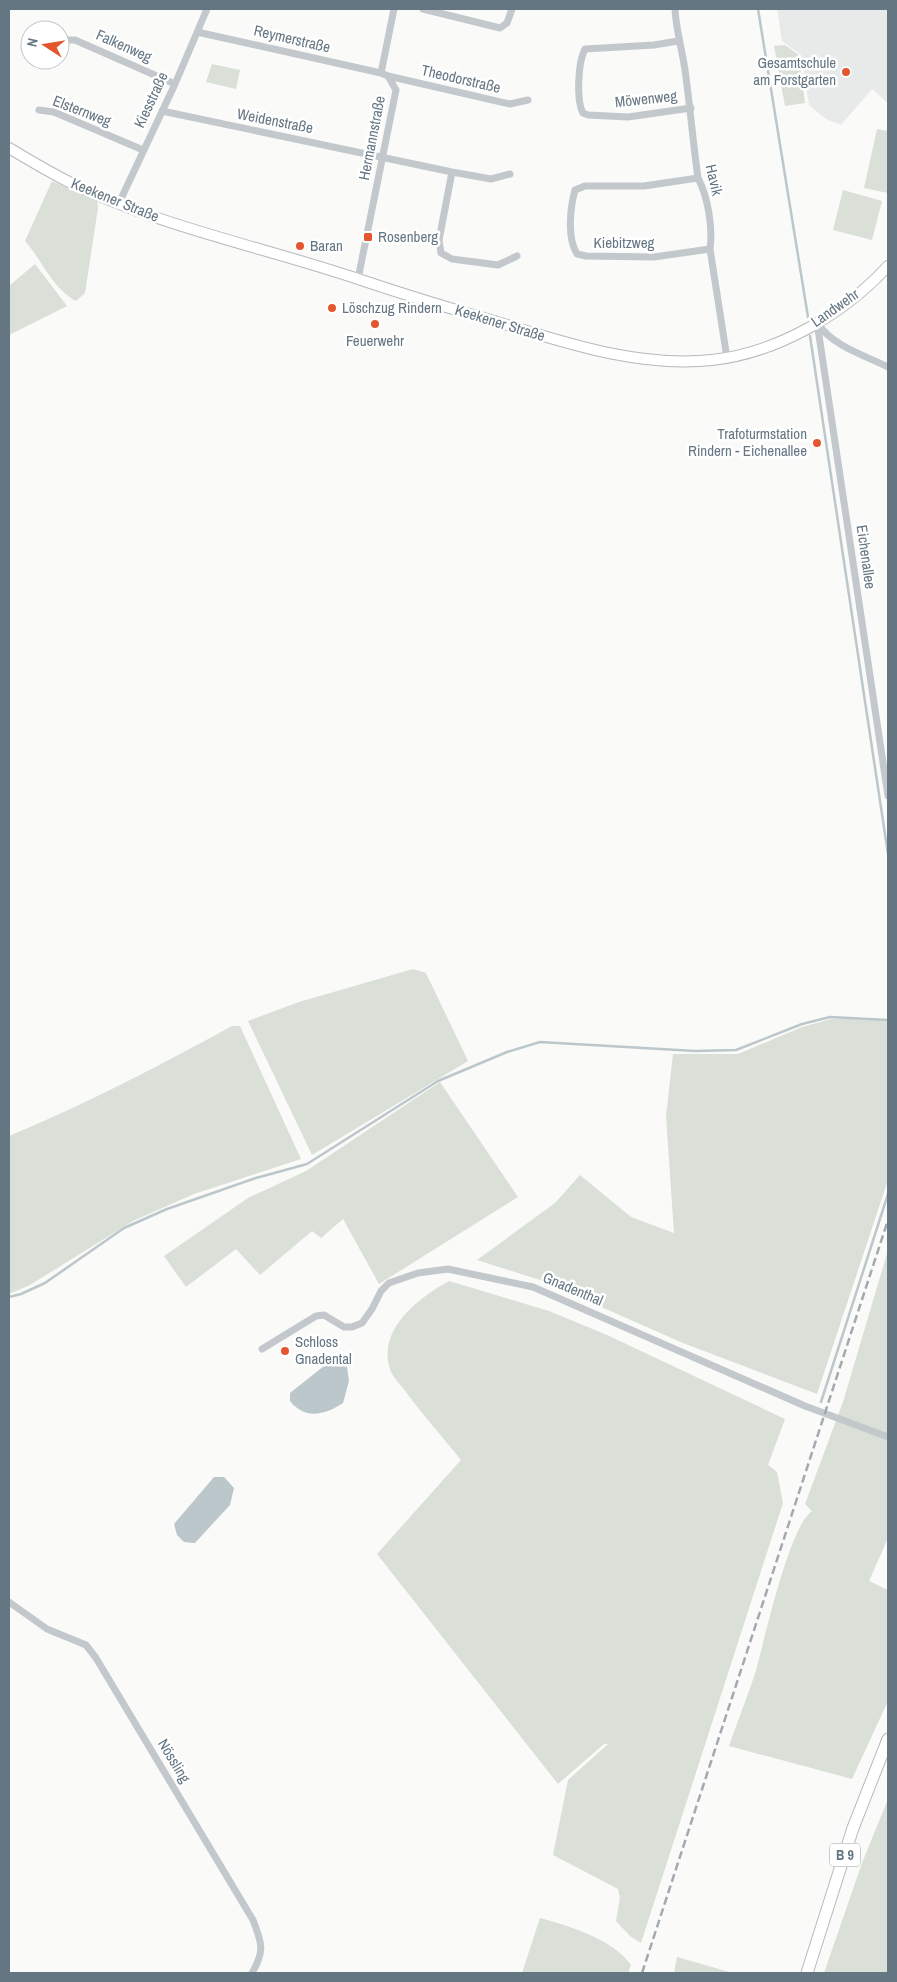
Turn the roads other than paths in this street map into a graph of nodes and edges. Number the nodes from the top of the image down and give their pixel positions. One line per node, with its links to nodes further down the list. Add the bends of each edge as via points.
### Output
1 (207, 9): 6 (street, Kiesstraße)
2 (394, 9): 9 (street)
3 (423, 9): 4 (street, via 500,28 507,23)
4 (512, 9)
5 (675, 9): 8 (street, Havik)
6 (197, 32): 9 (street, Reymerstraße); 11 (street, Kiesstraße)
7 (70, 40): 11 (street, Falkenweg)
8 (678, 41): 13 (street, Havik, via 684,58); 13 (street, Möwenweg, via 585,49 579,81 580,108 588,115 628,117)
9 (381, 73): 10 (street, Hermannstraße)
10 (388, 76): 12 (street, Theodorstraße, via 510,104); 18 (street, Hermannstraße, via 396,90)
11 (175, 84): 15 (street, Kiesstraße)
12 (528, 100)
13 (691, 108): 21 (street, Havik)
14 (40, 110): 17 (street, Elsternweg, via 54,112)
15 (162, 110): 17 (street, Kiesstraße); 18 (street, Weidenstraße)
16 (9, 148): 22 (main road, Keekener Straße, via 72,184)
17 (143, 150): 22 (street, Kiesstraße)
18 (384, 157): 19 (street, Weidenstraße); 26 (street, Hermannstraße)
19 (452, 172): 20 (street, Weidenstraße, via 491,178); 24 (street, via 439,240 441,253 452,259 498,265)
20 (510, 174)
21 (698, 178): 23 (street, Havik, via 703,187); 23 (street, Kiebitzweg, via 644,186 585,186 574,190 572,246 577,254 586,256 654,257)
22 (119, 203): 26 (main road, Keekener Straße)
23 (710, 248): 29 (street, Havik)
24 (517, 256)
25 (888, 266): 27 (main road, Landwehr)
26 (358, 279): 29 (main road, Keekener Straße, via 590,349 660,360)
27 (818, 322): 28 (main road, Landwehr); 30 (street, via 824,332 840,343); 31 (street, Eichenallee)
28 (777, 344): 29 (main road, Keekener Straße)
29 (727, 358)
30 (888, 367)
31 (888, 796)
32 (262, 1349): 33 (street, Gnadenthal, via 316,1316 324,1315 344,1327 362,1323 389,1283 418,1273 448,1269 533,1287 805,1406)
33 (888, 1437)
34 (9, 1602): 36 (street, Nössling, via 47,1629 86,1645 96,1658 253,1920 261,1941 261,1958)
35 (888, 1739): 37 (main road, B 9, via 854,1828)
36 (252, 1973)
37 (807, 1973)

